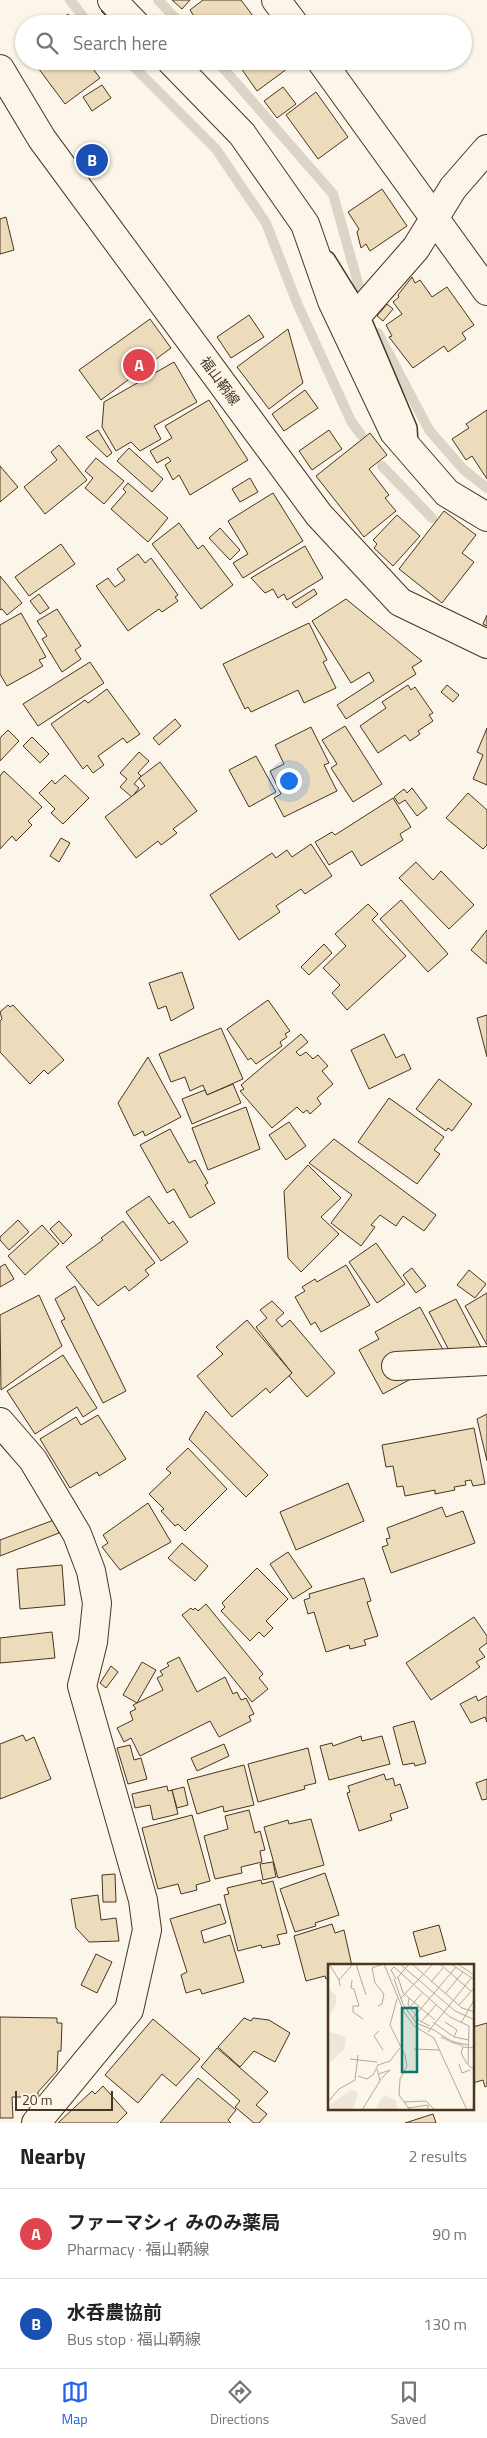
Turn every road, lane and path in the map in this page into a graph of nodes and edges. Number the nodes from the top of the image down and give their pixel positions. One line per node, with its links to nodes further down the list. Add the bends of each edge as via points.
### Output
1 (112, 0): 3 (street)
2 (276, 0): 4 (street)
3 (126, 15)
4 (287, 15)
5 (0, 69): 15 (street, 福山鞆線, via 42,139 319,515 400,602)
6 (180, 70): 10 (street, via 242,134)
7 (328, 70): 9 (street)
8 (487, 149): 9 (street, via 453,188)
9 (435, 218): 11 (street); 12 (street, via 416,248)
10 (305, 224): 12 (lane); 13 (street, via 332,301 394,432)
11 (487, 291)
12 (360, 312): 13 (lane, via 409,428)
13 (410, 451): 14 (street, via 447,493)
14 (487, 517)
15 (487, 644)
16 (487, 1361): 17 (street)
17 (396, 1366)
18 (0, 1422): 19 (street, via 33,1460 77,1534 91,1571 97,1603 93,1642 82,1686 143,1900 147,1930 129,2010)
19 (36, 2123)

